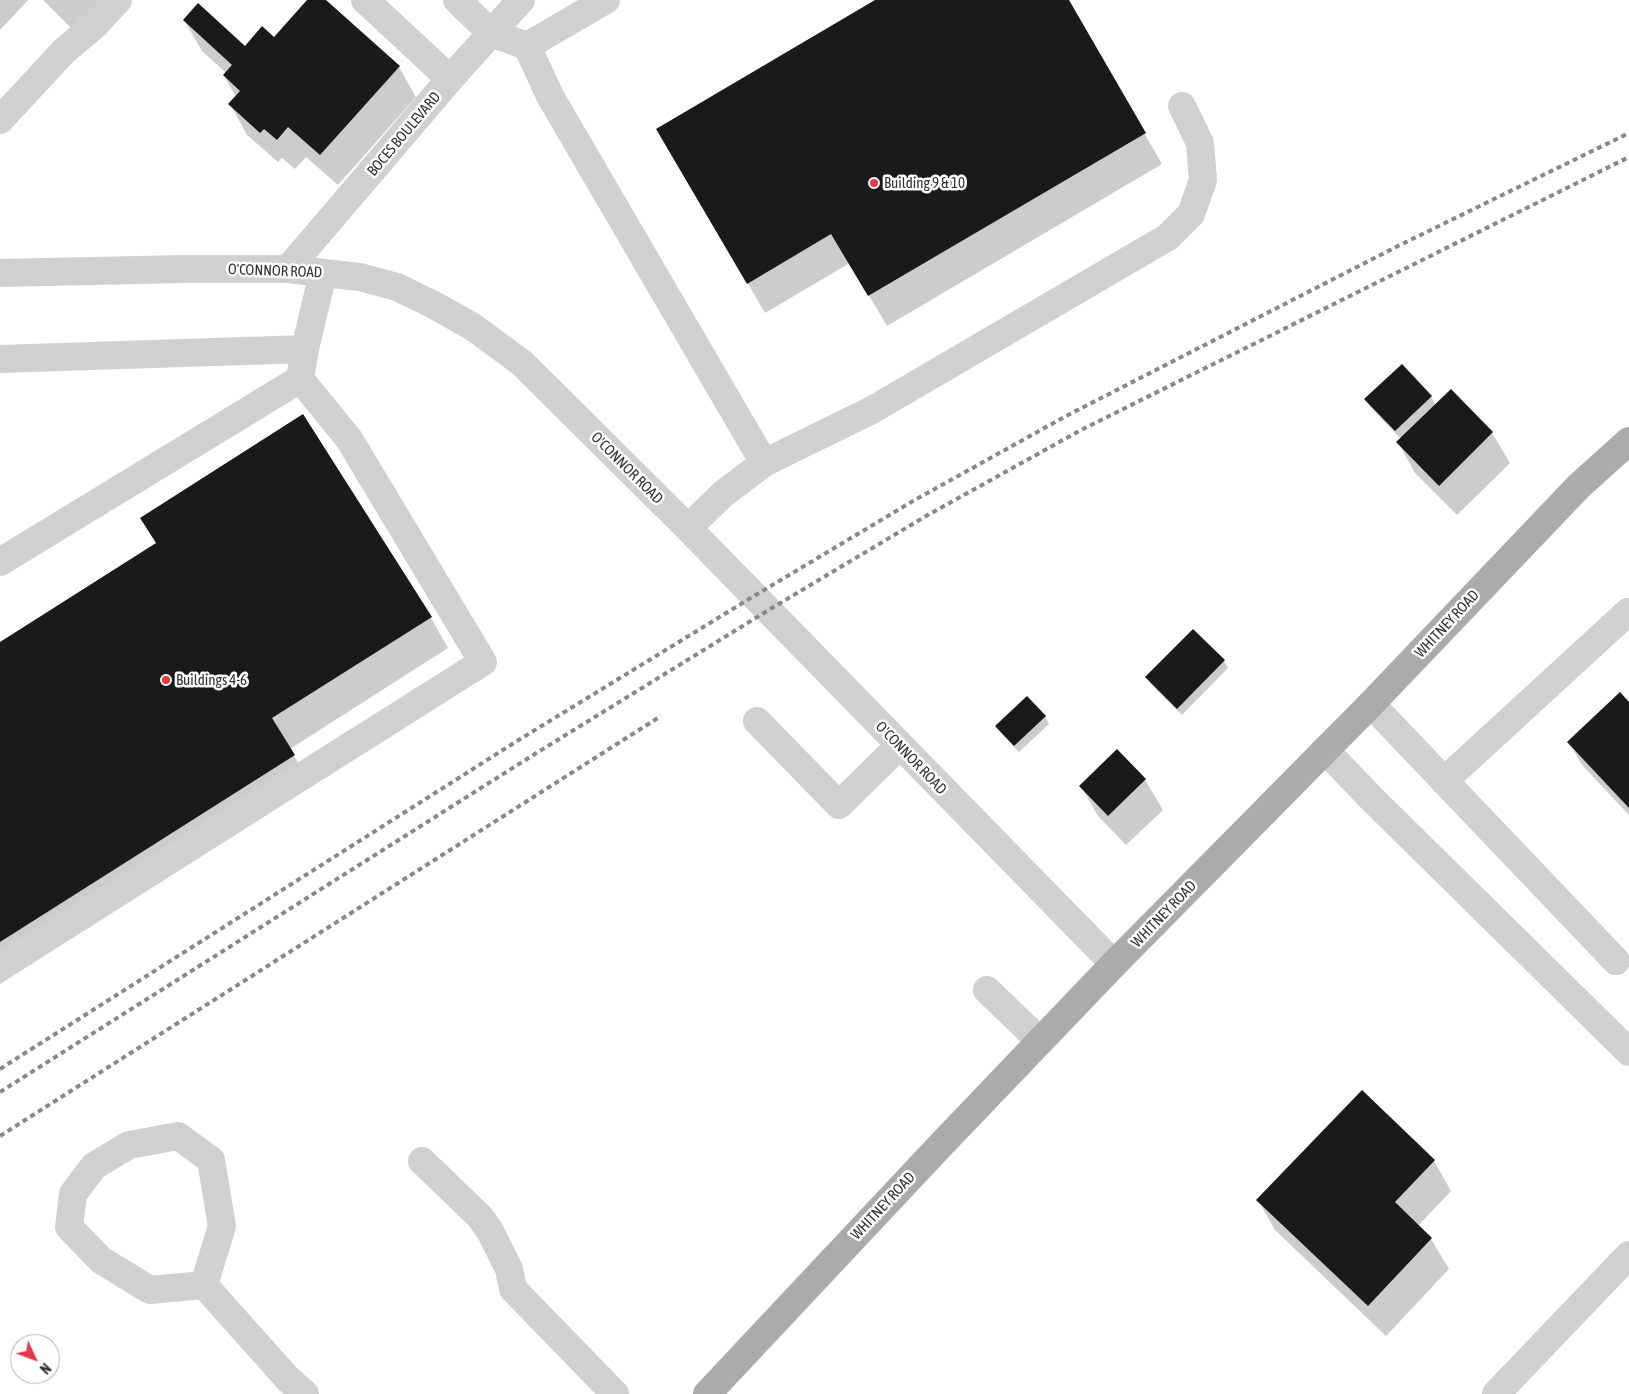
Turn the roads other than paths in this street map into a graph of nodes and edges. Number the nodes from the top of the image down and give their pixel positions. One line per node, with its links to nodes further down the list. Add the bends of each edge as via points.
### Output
1 (118, 0): 10 (street, via 63,52)
2 (365, 0): 8 (street)
3 (457, 0): 6 (street)
4 (521, 0): 6 (street, BOCES BOULEVARD)
5 (606, 0): 7 (street)
6 (491, 33): 7 (street); 8 (street, BOCES BOULEVARD)
7 (527, 46): 18 (street, via 550,96)
8 (450, 79): 11 (street, BOCES BOULEVARD)
9 (1182, 106): 18 (street, via 1200,143 1203,180 1191,214 1168,237 872,410)
10 (0, 120)
11 (288, 269): 12 (street, O'CONNOR ROAD); 13 (street, O'CONNOR ROAD)
12 (0, 273)
13 (323, 273): 14 (street); 19 (street, O'CONNOR ROAD, via 360,277 397,287 473,327 522,363)
14 (305, 350): 15 (street); 16 (street)
15 (0, 359)
16 (300, 379): 20 (street); 29 (street, via 349,439 483,662)
17 (1629, 442): 22 (main road, WHITNEY ROAD, via 1579,486)
18 (764, 463): 19 (street, via 723,494)
19 (688, 528): 24 (street, O'CONNOR ROAD)
20 (0, 562)
21 (1628, 612): 26 (street)
22 (1371, 704): 25 (main road, WHITNEY ROAD); 26 (street)
23 (757, 721): 24 (street, via 839,805)
24 (899, 746): 28 (street, O'CONNOR ROAD)
25 (1324, 750): 28 (main road, WHITNEY ROAD); 32 (street)
26 (1444, 781): 27 (street)
27 (1616, 961)
28 (1114, 964): 31 (main road, WHITNEY ROAD)
29 (0, 967)
30 (987, 990): 31 (street)
31 (1040, 1041): 38 (main road, WHITNEY ROAD)
32 (1629, 1052)
33 (422, 1161): 37 (street, via 480,1217 490,1231 508,1268 513,1289)
34 (1629, 1255): 39 (street)
35 (204, 1286): 35 (street, via 222,1226 211,1160 178,1136 129,1145 94,1166 73,1194 70,1227 101,1260 150,1290); 36 (street)
36 (305, 1394)
37 (615, 1394)
38 (707, 1394)
39 (1496, 1394)

